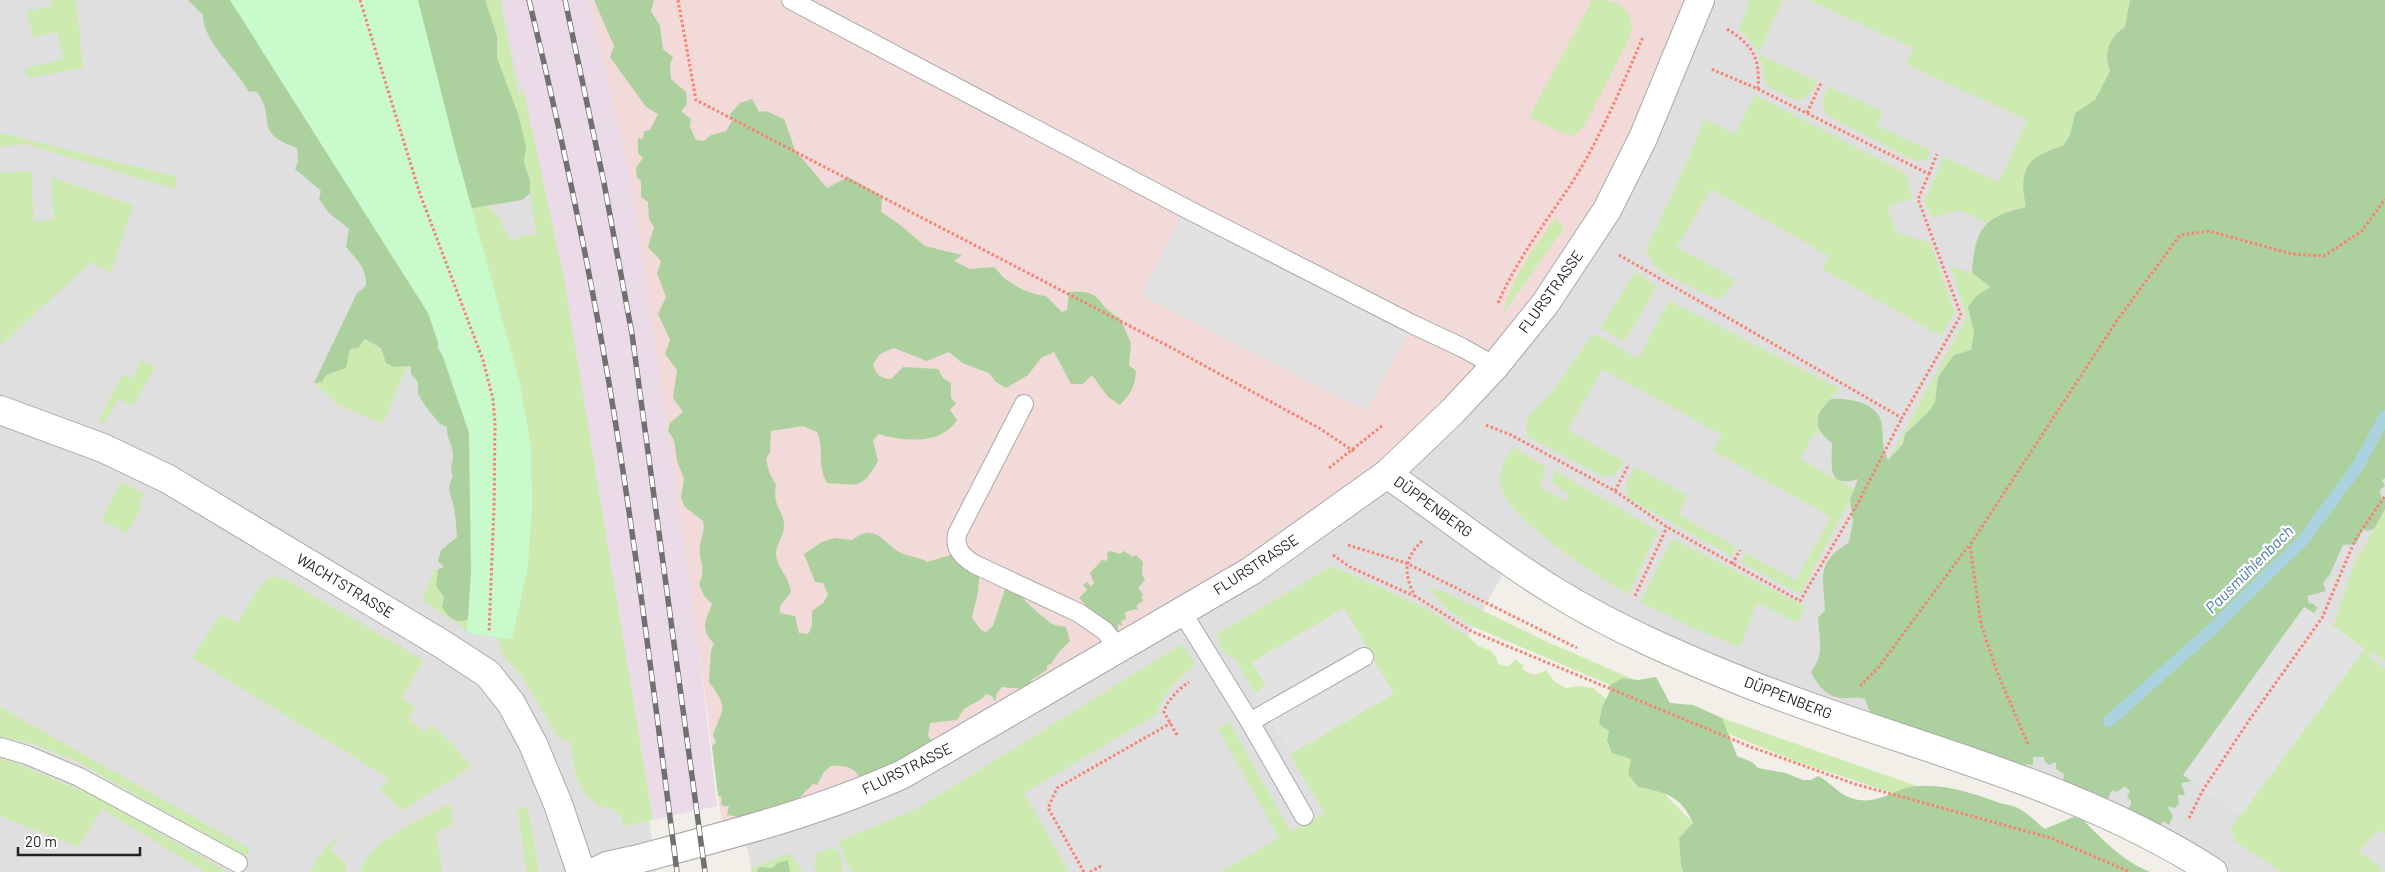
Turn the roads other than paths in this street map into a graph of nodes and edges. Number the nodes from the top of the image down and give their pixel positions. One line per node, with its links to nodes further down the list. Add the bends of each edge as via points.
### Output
1 (792, 0): 3 (lane, via 1185,208)
2 (1698, 6): 3 (street, FLURSTRASSE, via 1607,210 1545,304)
3 (1495, 366): 6 (street, FLURSTRASSE)
4 (1024, 404): 8 (lane, via 957,534 957,546 964,558 974,564 1080,613 1105,632)
5 (0, 410): 14 (street, WACHTSTRASSE, via 103,448 168,479 488,674 511,703 533,744)
6 (1387, 474): 7 (street, FLURSTRASSE, via 1251,571); 16 (street, DÜPPENBERG, via 1534,578 1620,627 1743,682 2047,788 2175,847)
7 (1182, 612): 8 (street, FLURSTRASSE); 10 (lane)
8 (1119, 649): 15 (street, FLURSTRASSE, via 955,745 873,787 799,814)
9 (1364, 657): 10 (lane)
10 (1250, 722): 12 (lane)
11 (0, 748): 13 (lane, via 27,755 79,777)
12 (1304, 816)
13 (238, 863)
14 (581, 872)
15 (595, 872)
16 (2214, 872)

